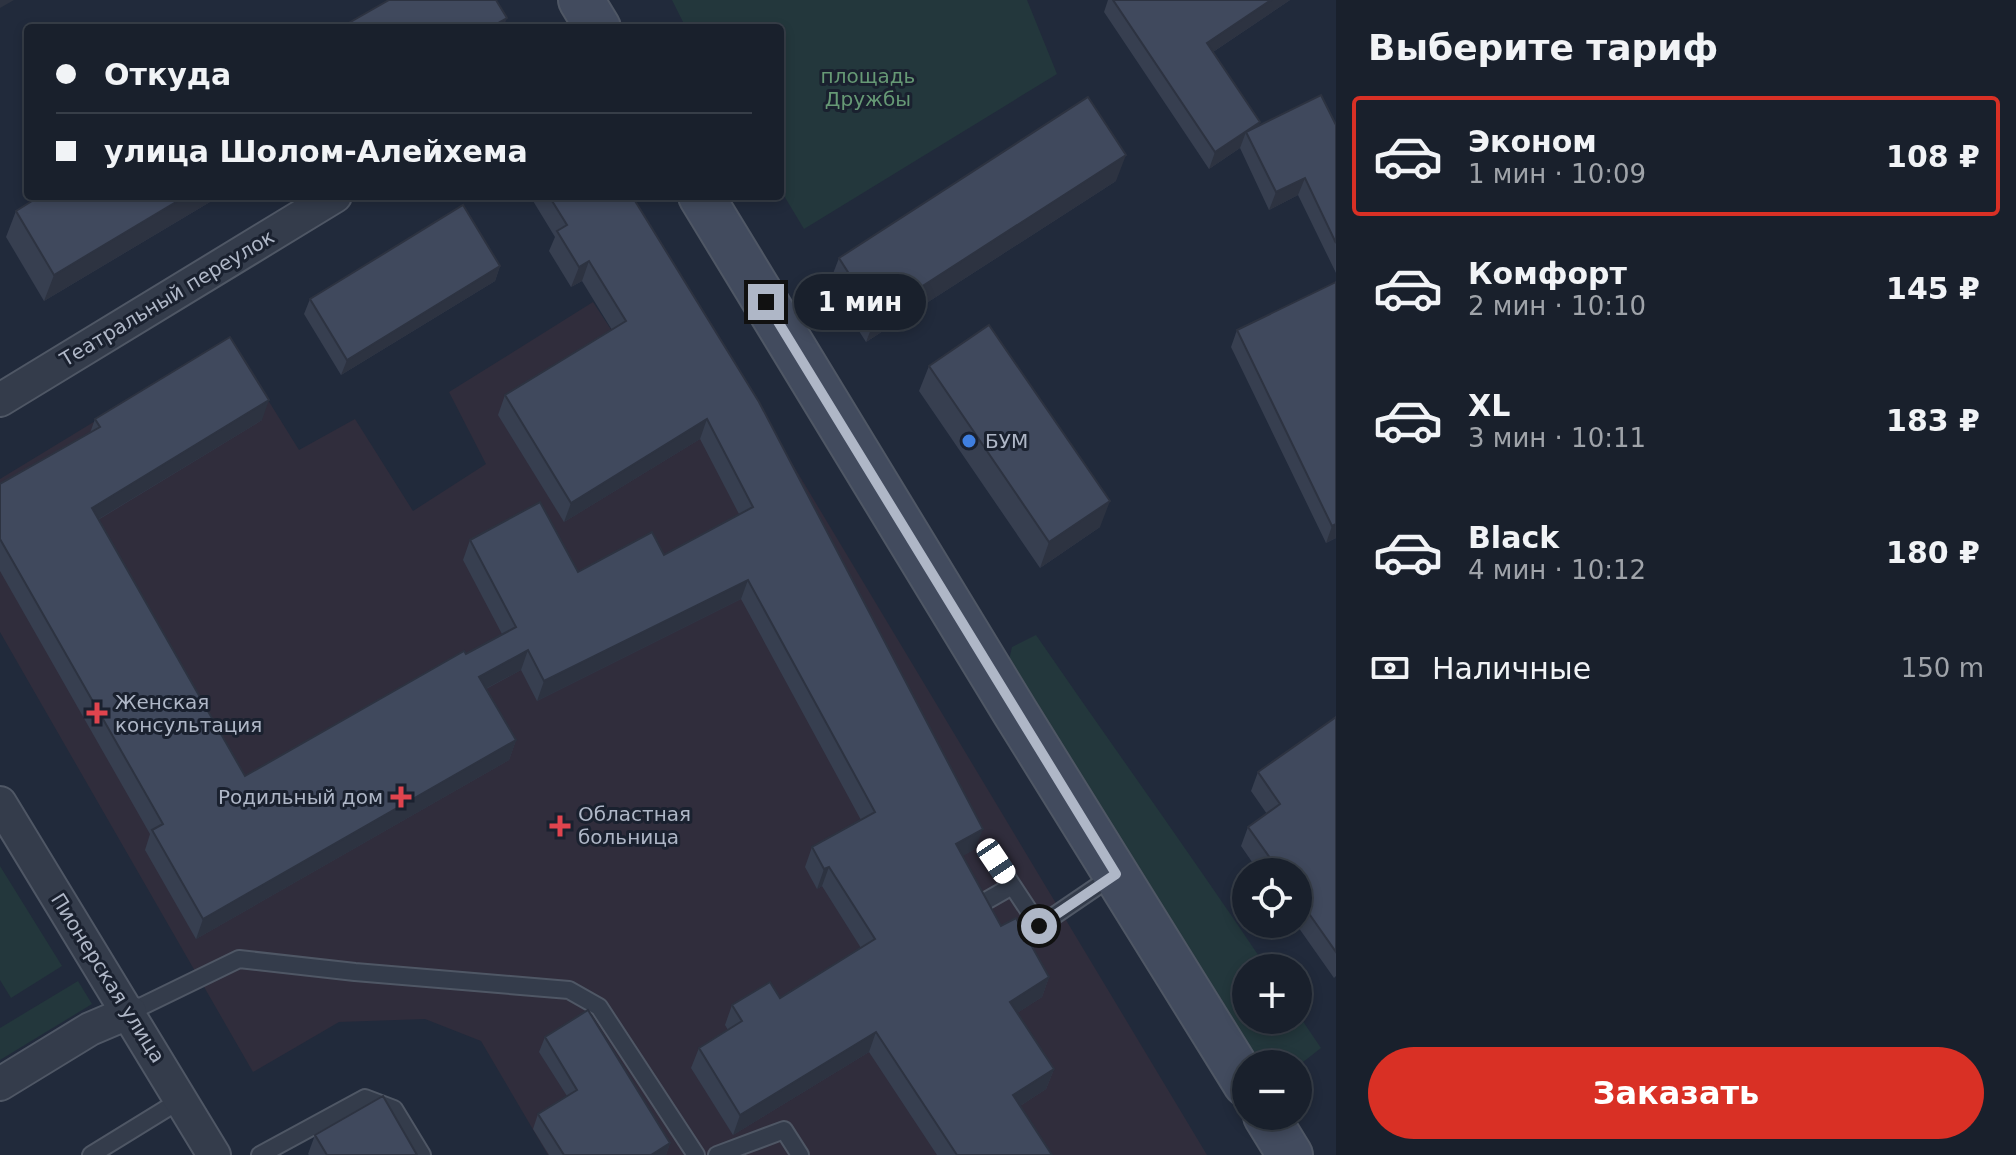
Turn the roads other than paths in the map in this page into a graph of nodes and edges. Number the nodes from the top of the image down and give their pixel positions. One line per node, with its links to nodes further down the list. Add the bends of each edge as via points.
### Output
1 (581, 0): 2 (main road)
2 (596, 24)
3 (328, 200): 5 (street, Театральный переулок)
4 (703, 200): 8 (main road)
5 (0, 400)
6 (0, 803): 11 (street, Пионерская улица)
7 (996, 861): 9 (lane)
8 (1116, 874): 9 (lane, via 1039,926); 12 (main road)
9 (1012, 886): 10 (lane)
10 (984, 902)
11 (130, 1012): 13 (street, via 90,1029); 14 (street, Пионерская улица); 20 (lane, via 239,959 569,990 599,1007)
12 (1232, 1061)
13 (0, 1084)
14 (182, 1099): 16 (lane); 17 (street, Пионерская улица)
15 (1275, 1130): 23 (main road)
16 (91, 1155)
17 (214, 1155)
18 (260, 1155): 19 (lane, via 365,1098 394,1109)
19 (422, 1155)
20 (696, 1155)
21 (717, 1155): 22 (lane, via 784,1130)
22 (800, 1155)
23 (1290, 1155)

